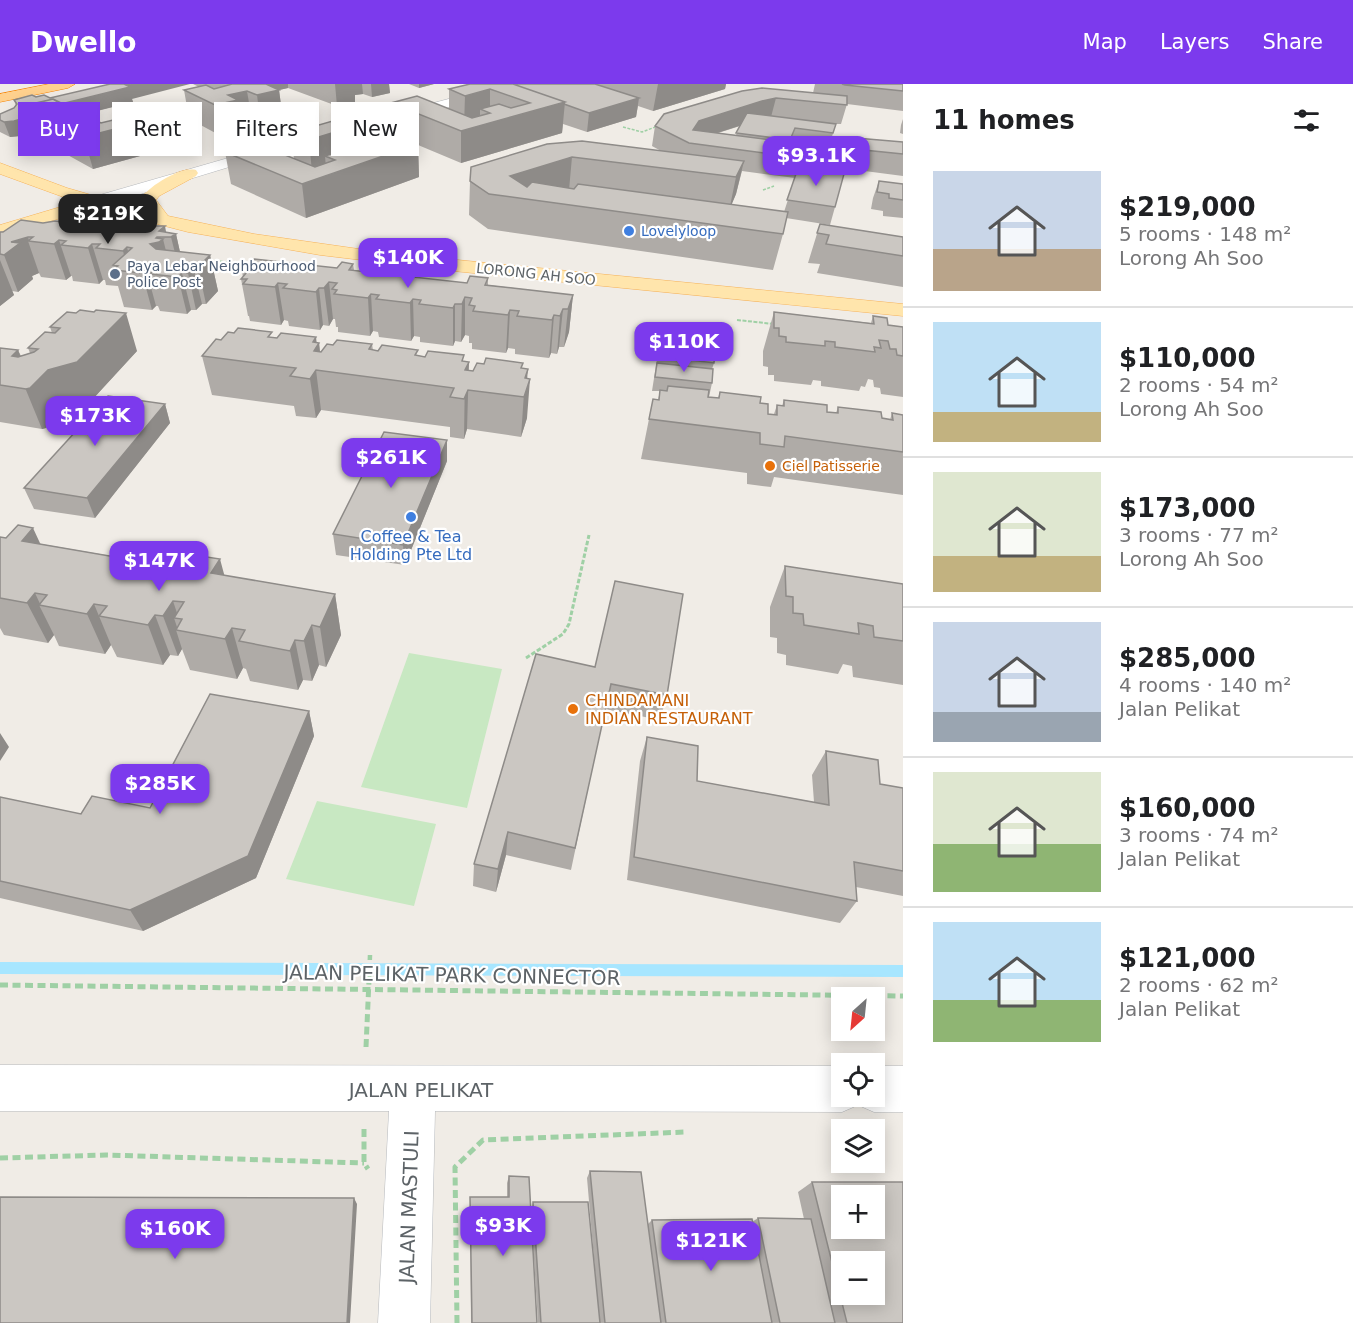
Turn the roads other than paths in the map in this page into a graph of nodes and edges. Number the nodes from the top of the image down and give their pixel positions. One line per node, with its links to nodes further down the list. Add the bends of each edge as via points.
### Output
1 (6, 84): 5 (highway)
2 (68, 84): 6 (highway)
3 (496, 84): 10 (street, via 187,165)
4 (520, 84): 8 (street)
5 (0, 85)
6 (0, 98)
7 (0, 168): 10 (main road, LORONG AH SOO)
8 (190, 174): 9 (street); 11 (main road, via 152,193 148,200)
9 (92, 203): 10 (main road); 11 (main road, LORONG AH SOO)
10 (70, 204): 12 (main road, LORONG AH SOO, via 43,203); 13 (main road); 15 (main road, LORONG AH SOO, via 157,235 293,260)
11 (161, 219): 14 (main road, LORONG AH SOO, via 304,247 397,260)
12 (0, 220)
13 (0, 231)
14 (903, 310)
15 (903, 329)
16 (0, 1088): 20 (street, JALAN PELIKAT)
17 (831, 1089): 20 (street, JALAN PELIKAT)
18 (885, 1089): 19 (street)
19 (903, 1089)
20 (413, 1090): 21 (street, JALAN MASTULI)
21 (404, 1323)

